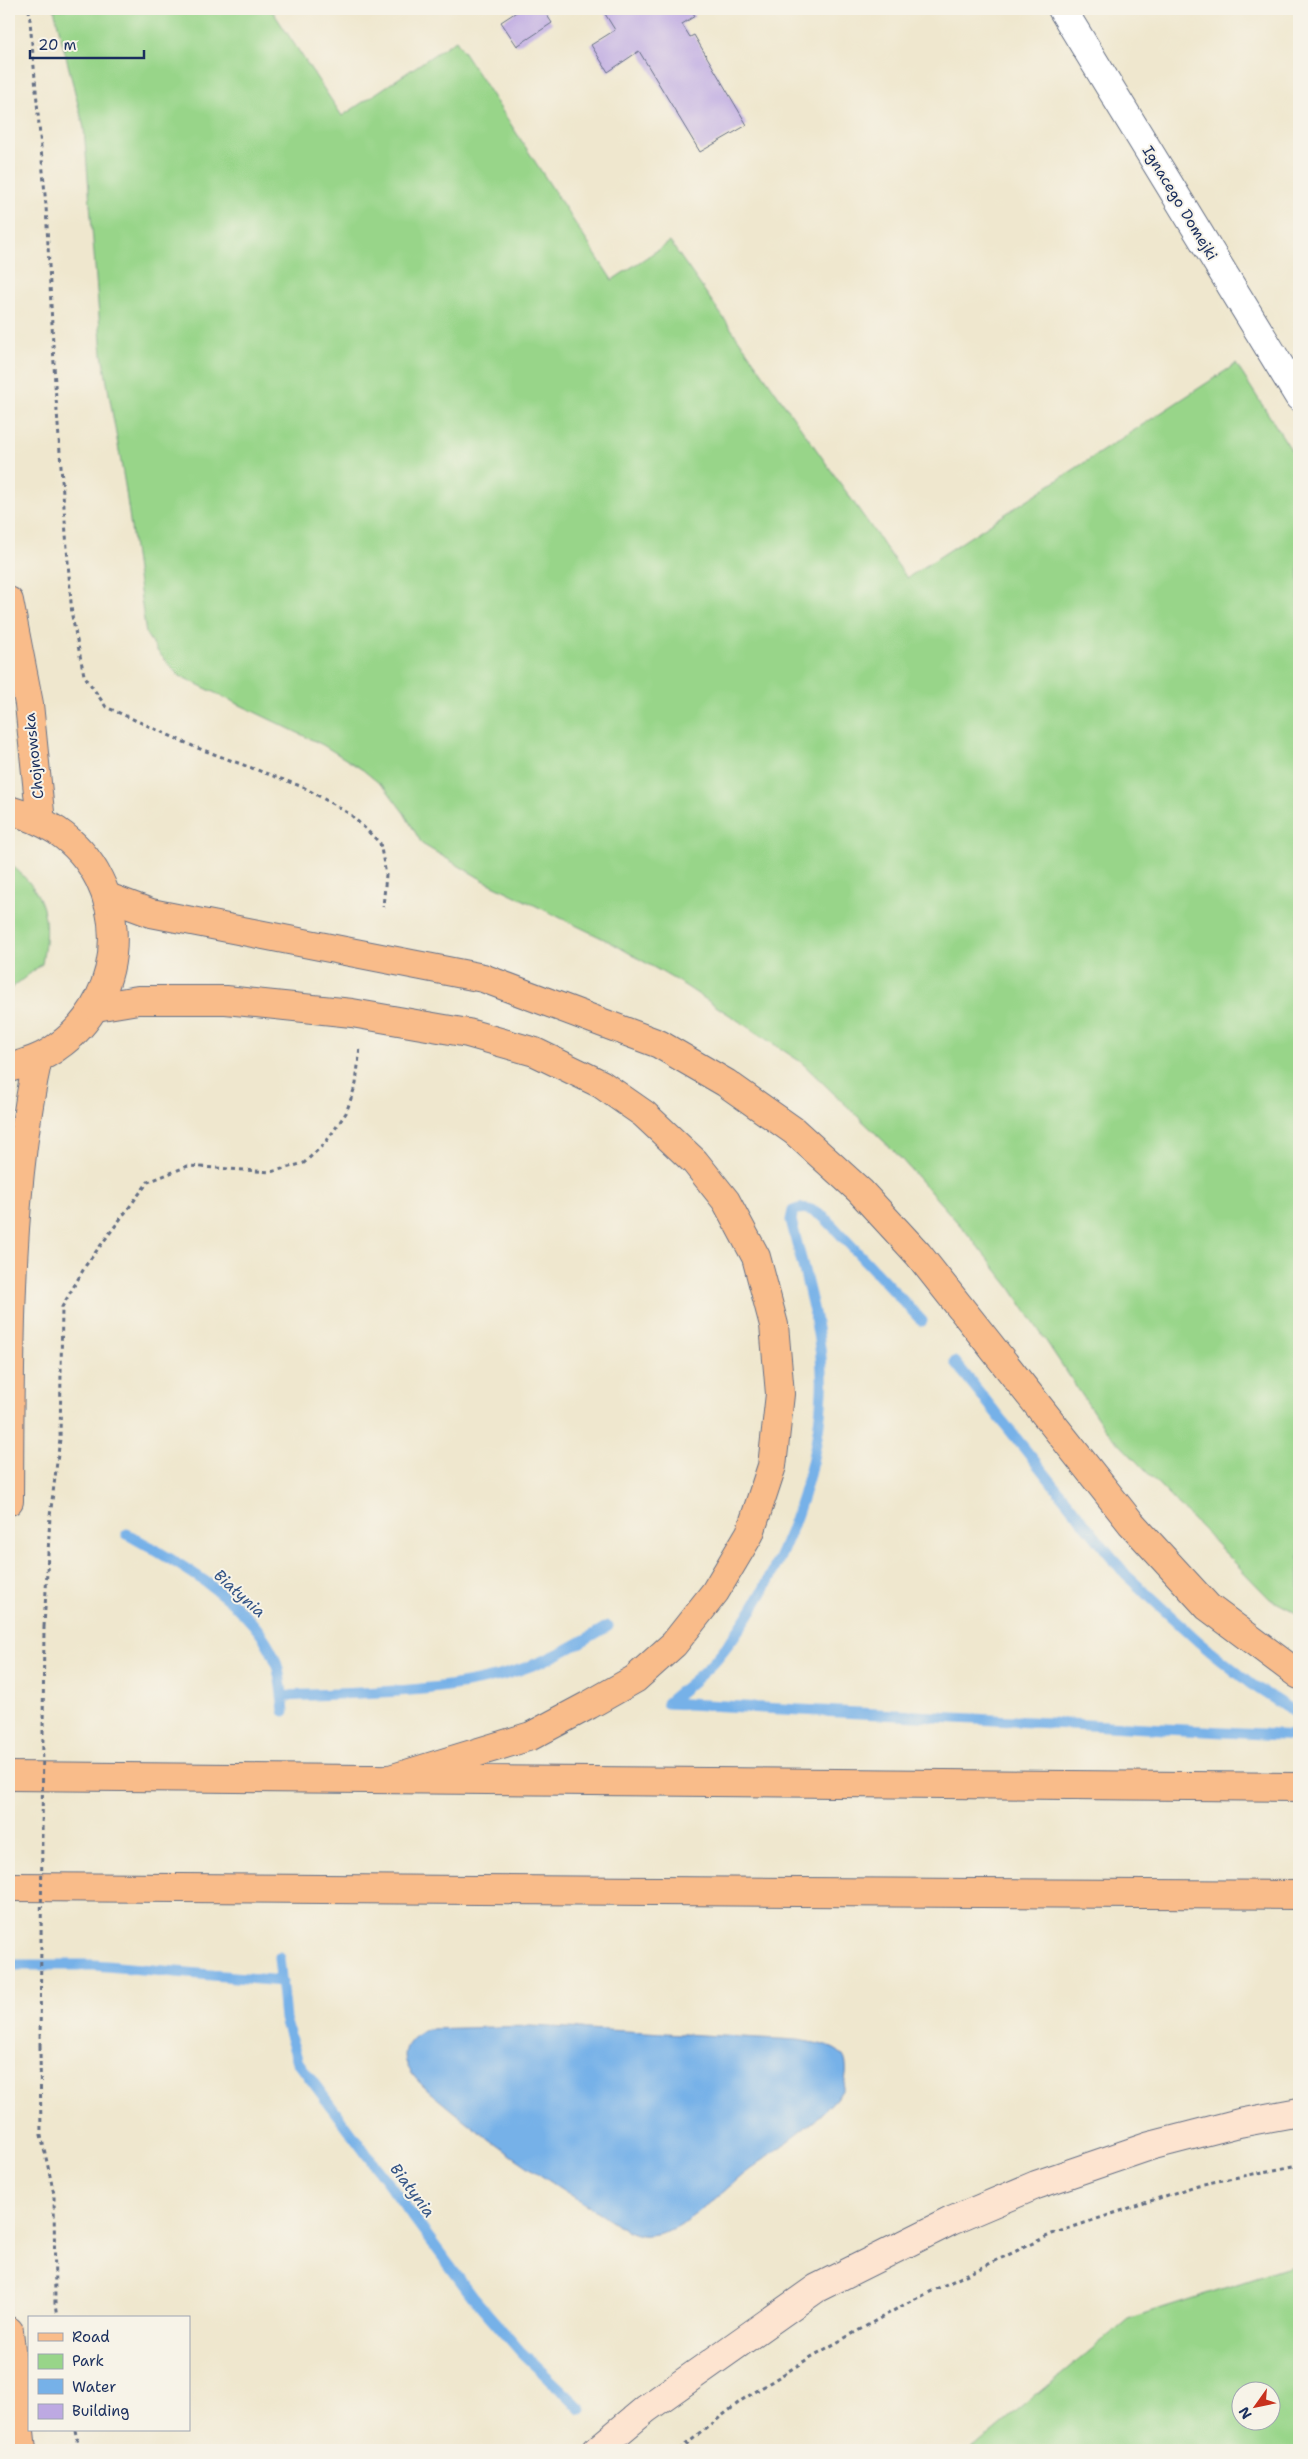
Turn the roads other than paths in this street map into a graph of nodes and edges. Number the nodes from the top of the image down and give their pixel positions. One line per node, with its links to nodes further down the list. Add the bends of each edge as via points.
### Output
1 (1062, 9): 2 (street, Ignacego Domejki)
2 (1299, 397)
3 (9, 601): 5 (main road, Chojnowska, via 29,704)
4 (9, 810): 5 (main road)
5 (41, 822): 6 (main road, via 58,831 79,850 96,872)
6 (108, 898): 7 (main road, via 114,953 108,981); 11 (main road, via 151,913 483,978 659,1044 726,1083 794,1131 860,1191 918,1254 1131,1524 1208,1607)
7 (96, 1007): 8 (main road, via 79,1029 57,1048); 13 (main road, via 138,1000 226,1000 342,1012 468,1033 535,1052 601,1084 644,1114 695,1162 726,1201 756,1257 774,1325 780,1394 772,1466 750,1533 715,1592 674,1644 634,1679 531,1736)
8 (38, 1058): 9 (main road); 10 (main road, via 19,1196 10,1325)
9 (9, 1068)
10 (9, 1501)
11 (1299, 1675)
12 (9, 1776): 13 (main road)
13 (390, 1779): 14 (main road)
14 (1299, 1787)
15 (9, 1887): 16 (main road)
16 (1299, 1896)
17 (1299, 2112): 20 (main road, via 1239,2123 1150,2146 1036,2185 951,2221 817,2288 646,2409)
18 (9, 2331): 19 (main road)
19 (22, 2450)
20 (597, 2450)

